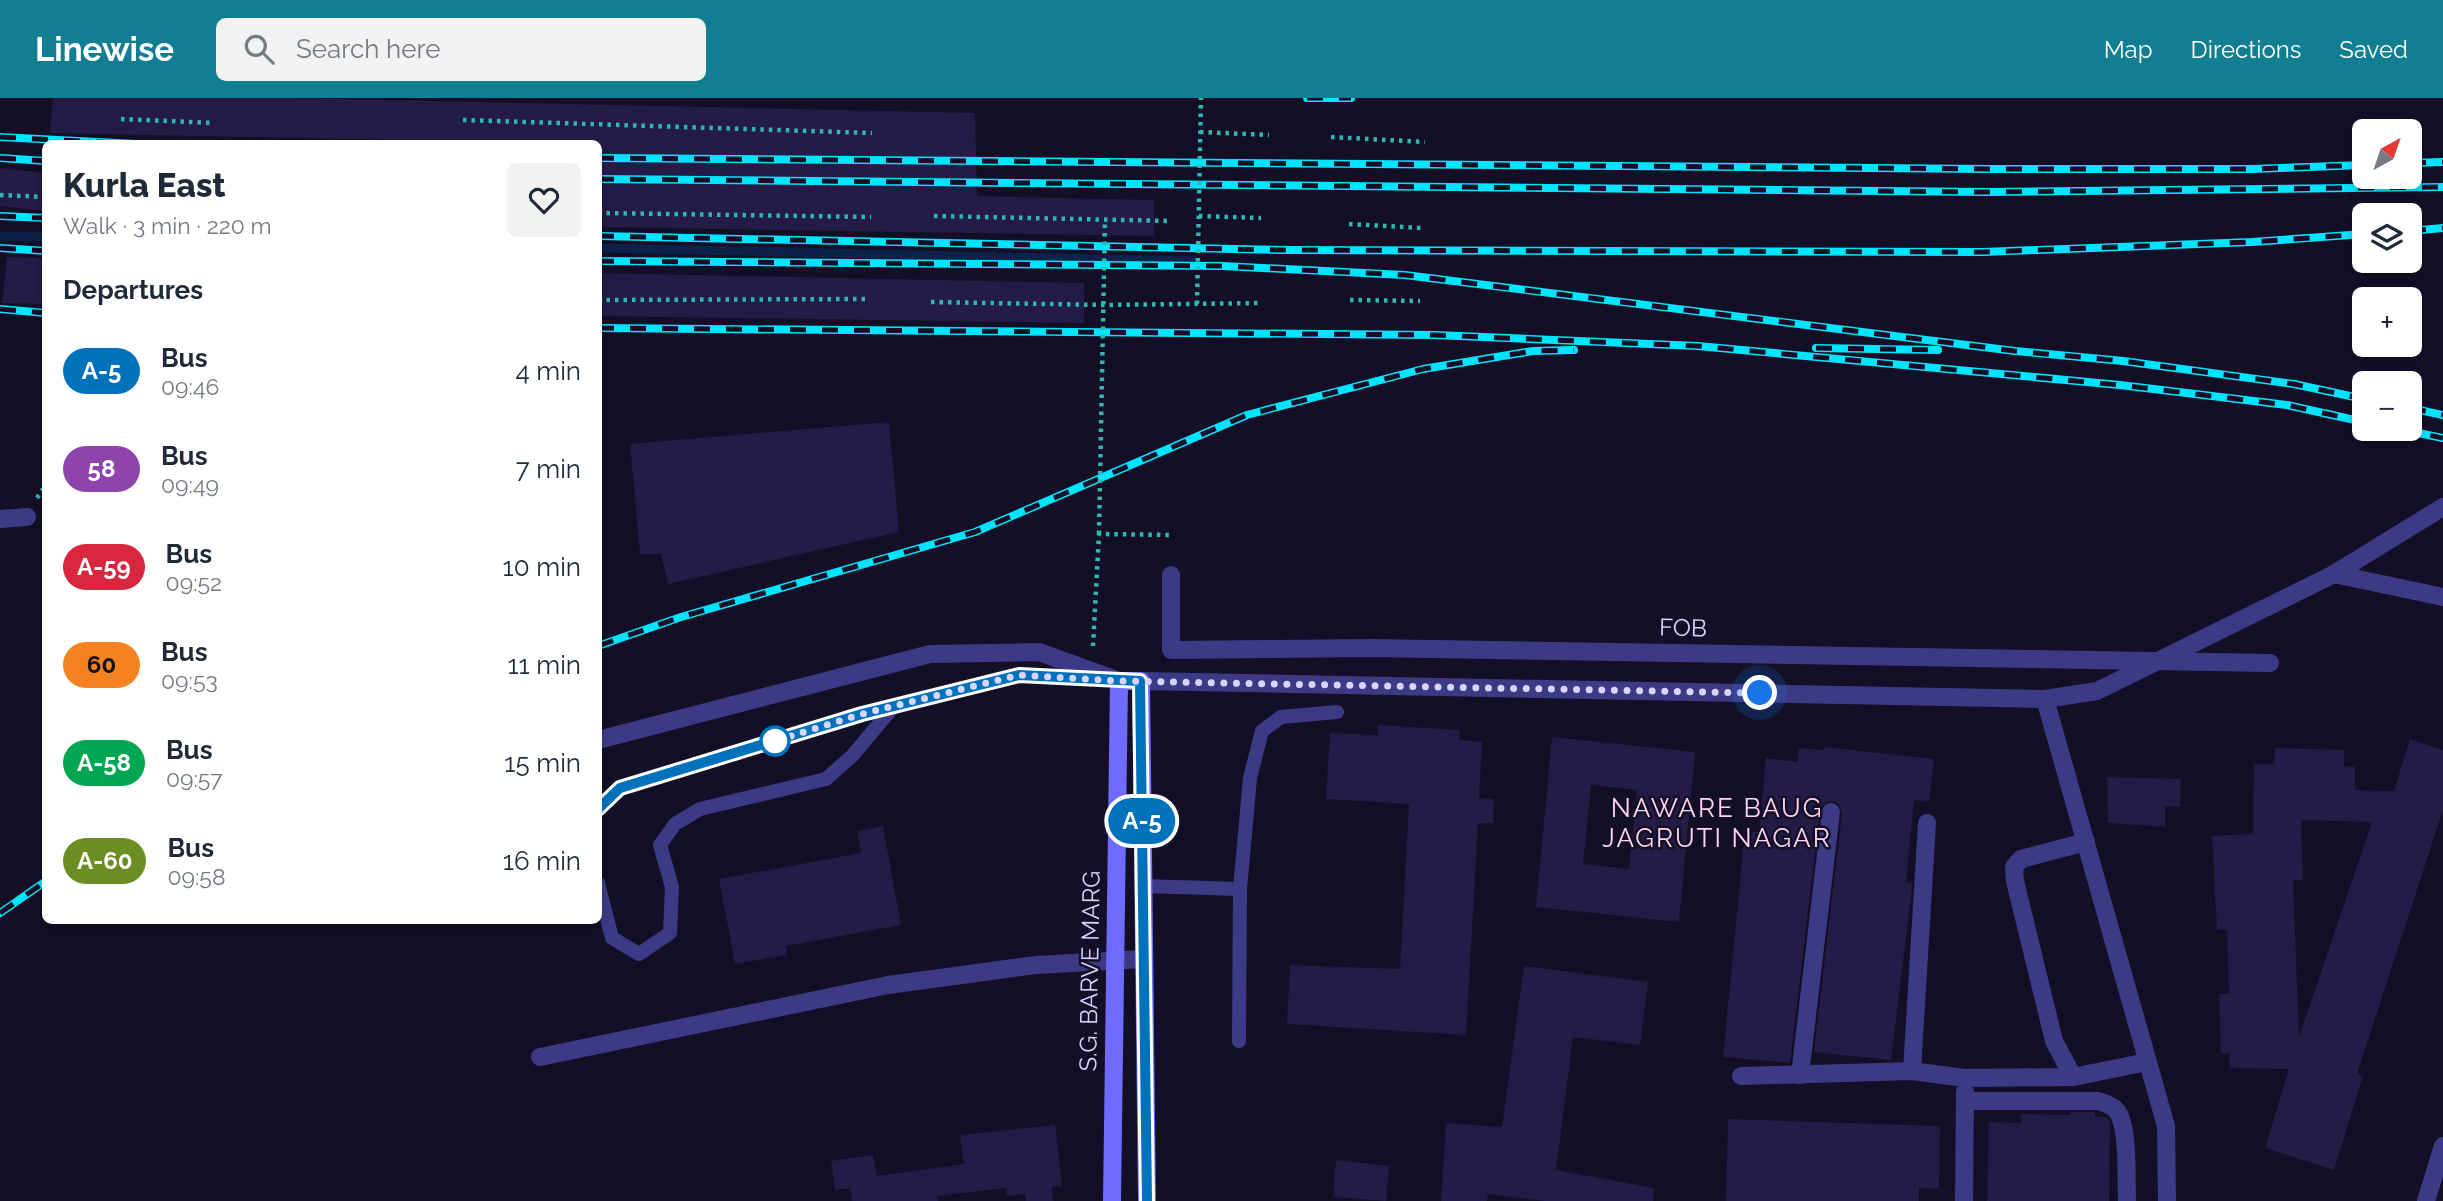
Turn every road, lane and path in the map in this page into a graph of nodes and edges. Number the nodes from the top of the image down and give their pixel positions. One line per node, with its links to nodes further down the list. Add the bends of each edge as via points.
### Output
1 (1201, 98): 5 (path, bridge)
2 (121, 119): 4 (path)
3 (463, 120): 6 (path)
4 (213, 123)
5 (1200, 132): 7 (path); 14 (path, bridge)
6 (872, 133)
7 (1269, 135)
8 (1331, 137): 9 (path)
9 (1426, 142)
10 (0, 195): 11 (path)
11 (42, 197)
12 (602, 214): 15 (path)
13 (934, 216): 17 (path)
14 (1199, 216): 16 (path); 27 (path, bridge)
15 (871, 217)
16 (1261, 218)
17 (1105, 220): 18 (path); 28 (path, bridge)
18 (1172, 221)
19 (1349, 224): 20 (path)
20 (1422, 228)
21 (869, 299): 22 (path)
22 (602, 300)
23 (1350, 300): 24 (path)
24 (1420, 301)
25 (931, 302): 28 (path)
26 (1262, 303): 27 (path)
27 (1197, 304): 28 (path)
28 (1104, 305): 32 (path, bridge)
29 (2443, 508): 35 (street)
30 (27, 517): 31 (street)
31 (0, 519)
32 (1099, 534): 33 (path); 38 (path)
33 (1172, 535)
34 (1171, 575): 37 (street, FOB, bridge, via 1171,650 1370,648)
35 (2334, 575): 36 (street); 41 (street, via 2097,691)
36 (2443, 597)
37 (2270, 663)
38 (1091, 671): 39 (street); 44 (street, via 1040,652 930,654)
39 (1119, 681): 40 (main road); 42 (lane, via 1019,675); 52 (main road, S.G. BARVE MARG)
40 (1140, 681): 41 (street); 49 (main road)
41 (2045, 699): 48 (street)
42 (894, 706): 45 (lane, via 620,788); 51 (lane, via 826,779 700,809 675,824 660,845 672,887 670,933 639,954 612,938)
43 (1337, 712): 50 (lane, via 1281,717 1262,731 1250,778)
44 (602, 739)
45 (602, 805)
46 (1831, 812): 58 (street)
47 (1927, 823): 57 (street)
48 (2086, 842): 56 (street); 60 (street, via 2021,859 2014,867 2054,1041)
49 (1143, 886): 50 (lane); 53 (main road)
50 (1240, 889): 54 (lane)
51 (602, 899)
52 (1115, 958): 53 (street); 55 (street, via 888,985); 64 (main road, S.G. BARVE MARG)
53 (1144, 959): 65 (main road)
54 (1239, 1041)
55 (540, 1057)
56 (2147, 1062): 60 (street); 68 (street, via 2166,1126)
57 (1912, 1072): 58 (street); 61 (street)
58 (1800, 1075): 59 (street)
59 (1741, 1076)
60 (2073, 1077): 61 (street)
61 (1965, 1078): 62 (street)
62 (1965, 1101): 66 (street); 67 (street, via 2098,1101 2112,1106 2124,1130)
63 (2443, 1146): 69 (street)
64 (1112, 1201)
65 (1147, 1201)
66 (1964, 1201)
67 (2127, 1201)
68 (2166, 1201)
69 (2427, 1201)

